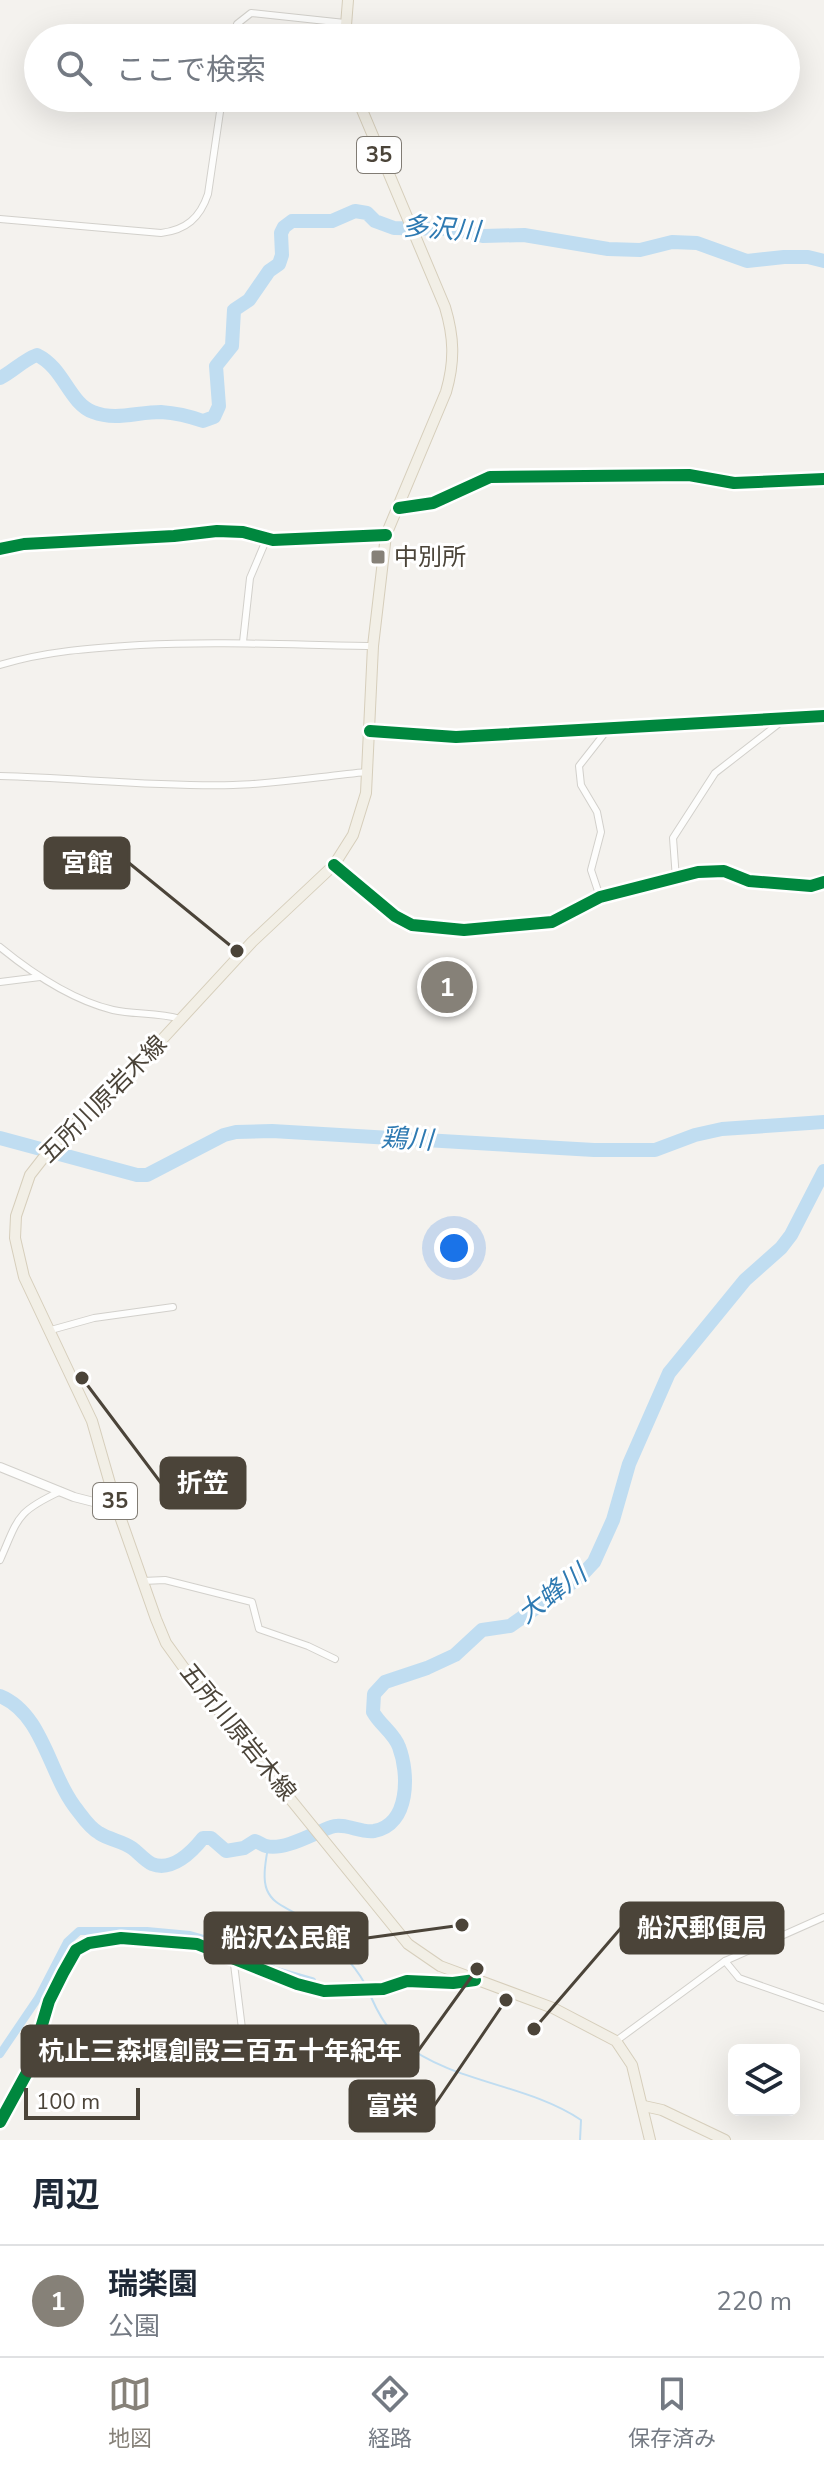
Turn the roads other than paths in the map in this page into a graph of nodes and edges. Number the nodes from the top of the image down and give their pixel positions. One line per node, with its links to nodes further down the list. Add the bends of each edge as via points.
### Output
1 (348, 0): 2 (main road)
2 (345, 23): 3 (street, via 251,13)
3 (237, 24)
4 (220, 112): 6 (street, via 208,194 203,209 184,226 161,233)
5 (363, 112): 8 (main road, 五所川原岩木線 / 35, via 452,329 446,392)
6 (0, 219)
7 (824, 479): 8 (street, via 734,483 689,475 490,477 433,503)
8 (399, 508): 9 (main road, 五所川原岩木線 / 35)
9 (386, 535): 10 (street); 13 (main road, 五所川原岩木線 / 35)
10 (267, 538): 11 (street, via 217,531); 12 (street, via 250,578)
11 (0, 549)
12 (243, 642): 13 (street); 14 (street, via 88,647)
13 (373, 646): 18 (main road, 五所川原岩木線 / 35)
14 (0, 665)
15 (824, 716): 16 (street)
16 (786, 718): 17 (street); 22 (street, via 715,773 673,838)
17 (608, 729): 18 (street, via 456,737); 24 (street, via 579,766 581,785 597,812 601,832 591,870)
18 (370, 731): 19 (main road, 五所川原岩木線 / 35)
19 (368, 772): 20 (street, via 237,785); 21 (main road, 五所川原岩木線 / 35, via 353,835)
20 (0, 776)
21 (334, 865): 24 (street, via 395,916 435,929 552,922); 28 (main road, 五所川原岩木線 / 35)
22 (676, 879): 23 (street, via 724,871 749,881 811,886); 24 (street)
23 (824, 882)
24 (600, 897)
25 (0, 947): 26 (street)
26 (42, 976): 27 (street); 28 (street, via 72,995 114,1010)
27 (0, 982)
28 (180, 1019): 30 (main road, 五所川原岩木線 / 35, via 55,1143 30,1175 19,1202 15,1238 24,1277)
29 (173, 1307): 30 (street)
30 (51, 1330): 33 (main road, 五所川原岩木線 / 35, via 101,1443)
31 (0, 1467): 32 (street)
32 (61, 1491): 33 (street); 34 (street, via 23,1513)
33 (117, 1508): 35 (main road, 五所川原岩木線 / 35)
34 (0, 1560)
35 (143, 1581): 36 (street, via 165,1580 252,1602 259,1629); 40 (main road, 五所川原岩木線 / 35, via 166,1643 184,1668 408,1944 440,1966)
36 (335, 1659)
37 (824, 1917): 39 (street)
38 (233, 1956): 40 (street, via 324,1991); 43 (street, via 247,2069); 45 (street, via 197,1944 121,1938 76,1950 49,2001 29,2069)
39 (725, 1961): 41 (street, via 739,1978); 42 (street)
40 (475, 1980): 42 (main road, 五所川原岩木線 / 35, via 553,2008)
41 (824, 2008)
42 (616, 2041): 44 (main road, via 632,2065)
43 (403, 2056)
44 (644, 2106): 46 (main road); 47 (main road)
45 (0, 2122)
46 (650, 2140)
47 (725, 2140)

